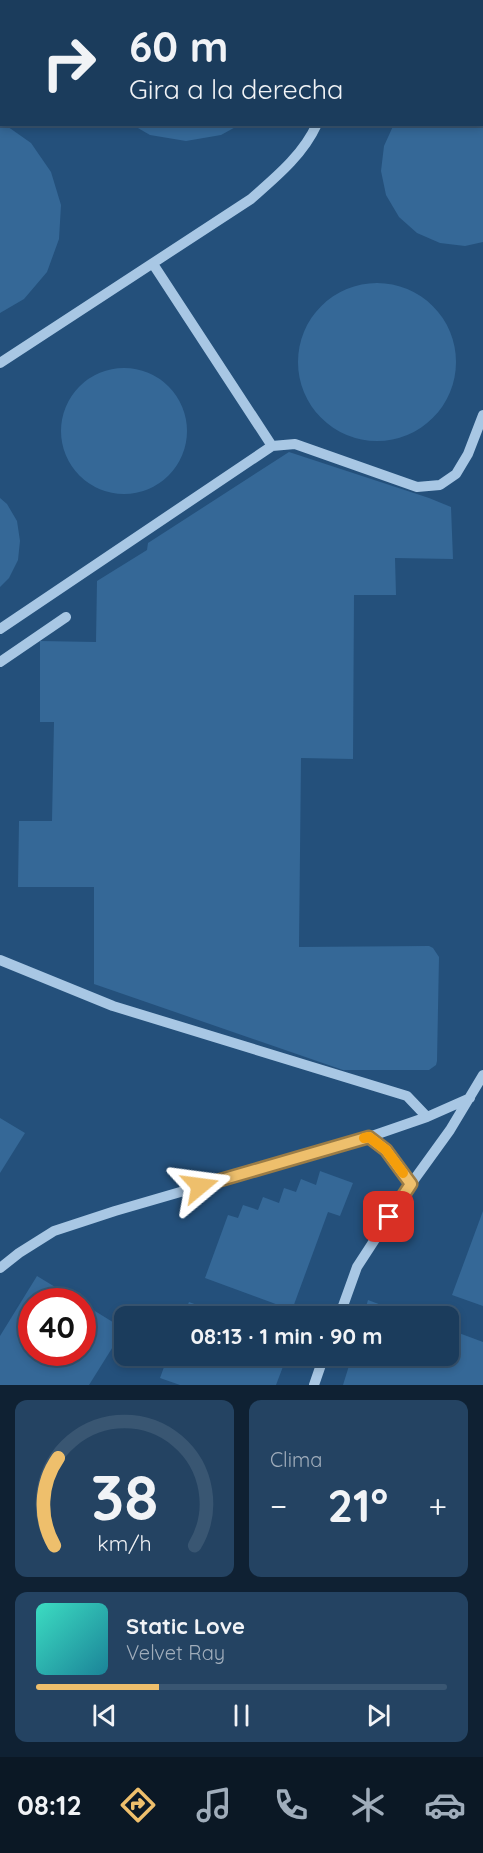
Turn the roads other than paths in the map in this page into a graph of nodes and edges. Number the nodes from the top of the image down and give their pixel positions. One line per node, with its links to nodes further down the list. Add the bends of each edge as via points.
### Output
1 (316, 126): 2 (street, via 310,140 251,199)
2 (153, 264): 3 (street); 5 (street)
3 (0, 363)
4 (483, 415): 5 (street, via 456,474 440,485 417,487 295,444)
5 (272, 446): 7 (street)
6 (66, 617): 8 (street)
7 (0, 629)
8 (0, 662)
9 (0, 960): 12 (street, via 113,1006 407,1096)
10 (483, 1075): 11 (street)
11 (470, 1098): 12 (street); 14 (street)
12 (427, 1118): 13 (street)
13 (369, 1137): 14 (street, via 386,1150); 15 (street, via 54,1231)
14 (411, 1184): 16 (street, via 357,1267)
15 (0, 1268)
16 (343, 1306)
17 (321, 1366): 18 (street)
18 (314, 1385)

